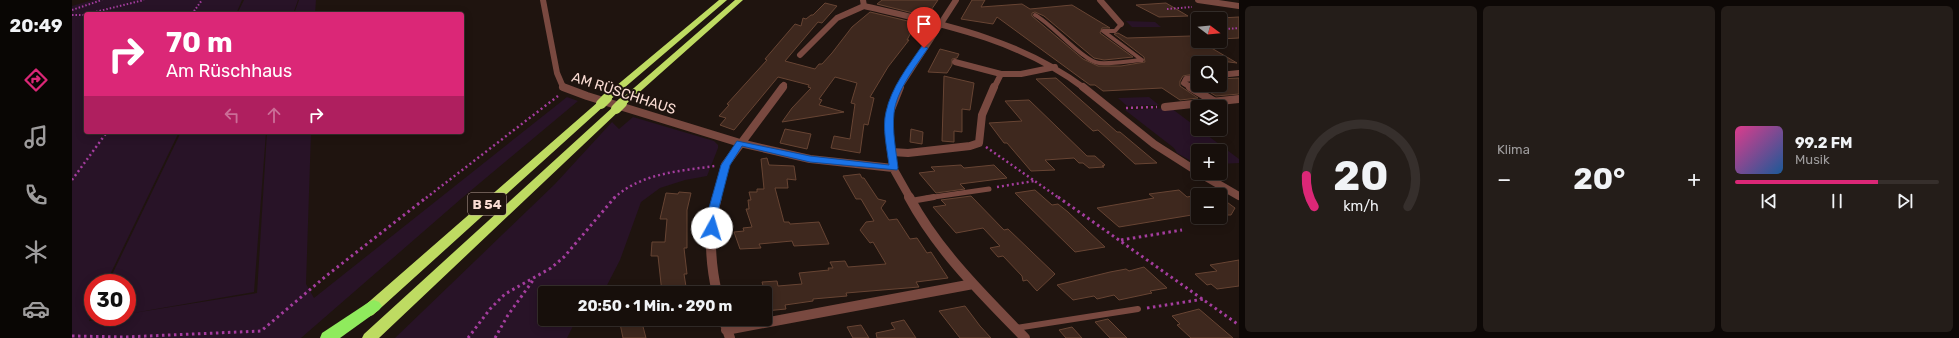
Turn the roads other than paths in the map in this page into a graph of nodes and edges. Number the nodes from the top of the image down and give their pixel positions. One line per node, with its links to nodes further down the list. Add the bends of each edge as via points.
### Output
1 (543, 0): 27 (street, AM RÜSCHHAUS, via 558,79 563,87)
2 (723, 0): 37 (highway, B 54, via 604,101)
3 (739, 0): 43 (highway, B 54, via 619,106)
4 (956, 0): 10 (street)
5 (1100, 0): 11 (street)
6 (1198, 0): 8 (street)
7 (863, 3): 10 (street); 12 (street, via 837,18)
8 (1239, 6)
9 (1035, 15): 11 (lane, via 1096,63 1142,60 1103,31 1114,31)
10 (940, 24): 14 (street, via 1001,42); 28 (street, via 901,83 890,112 889,133)
11 (1121, 24)
12 (800, 55)
13 (955, 62): 16 (street)
14 (1055, 67): 16 (street, via 1021,74); 30 (street, via 1150,141)
15 (1239, 73): 17 (street)
16 (1001, 74): 28 (street, via 986,104 979,143 908,153)
17 (1227, 74)
18 (1191, 79): 20 (street, via 1186,79 1184,83)
19 (784, 85): 27 (street)
20 (1191, 87)
21 (1199, 92): 23 (street)
22 (1239, 99): 24 (street)
23 (1212, 100)
24 (1227, 100)
25 (1191, 104): 26 (street)
26 (1165, 107)
27 (740, 142): 29 (street, AM RÜSCHHAUS, via 810,159); 36 (street, via 726,165 712,215 711,268)
28 (892, 152): 29 (street)
29 (894, 168): 34 (street)
30 (1191, 168)
31 (1211, 180): 33 (street)
32 (989, 189): 34 (lane)
33 (1239, 196)
34 (911, 201): 35 (street, via 930,231)
35 (973, 284): 39 (street); 40 (street)
36 (715, 286)
37 (374, 306): 41 (highway); 42 (highway, B 54)
38 (1138, 309): 39 (lane)
39 (1016, 328): 44 (street)
40 (728, 334)
41 (328, 338)
42 (338, 338)
43 (369, 338)
44 (1024, 338)

